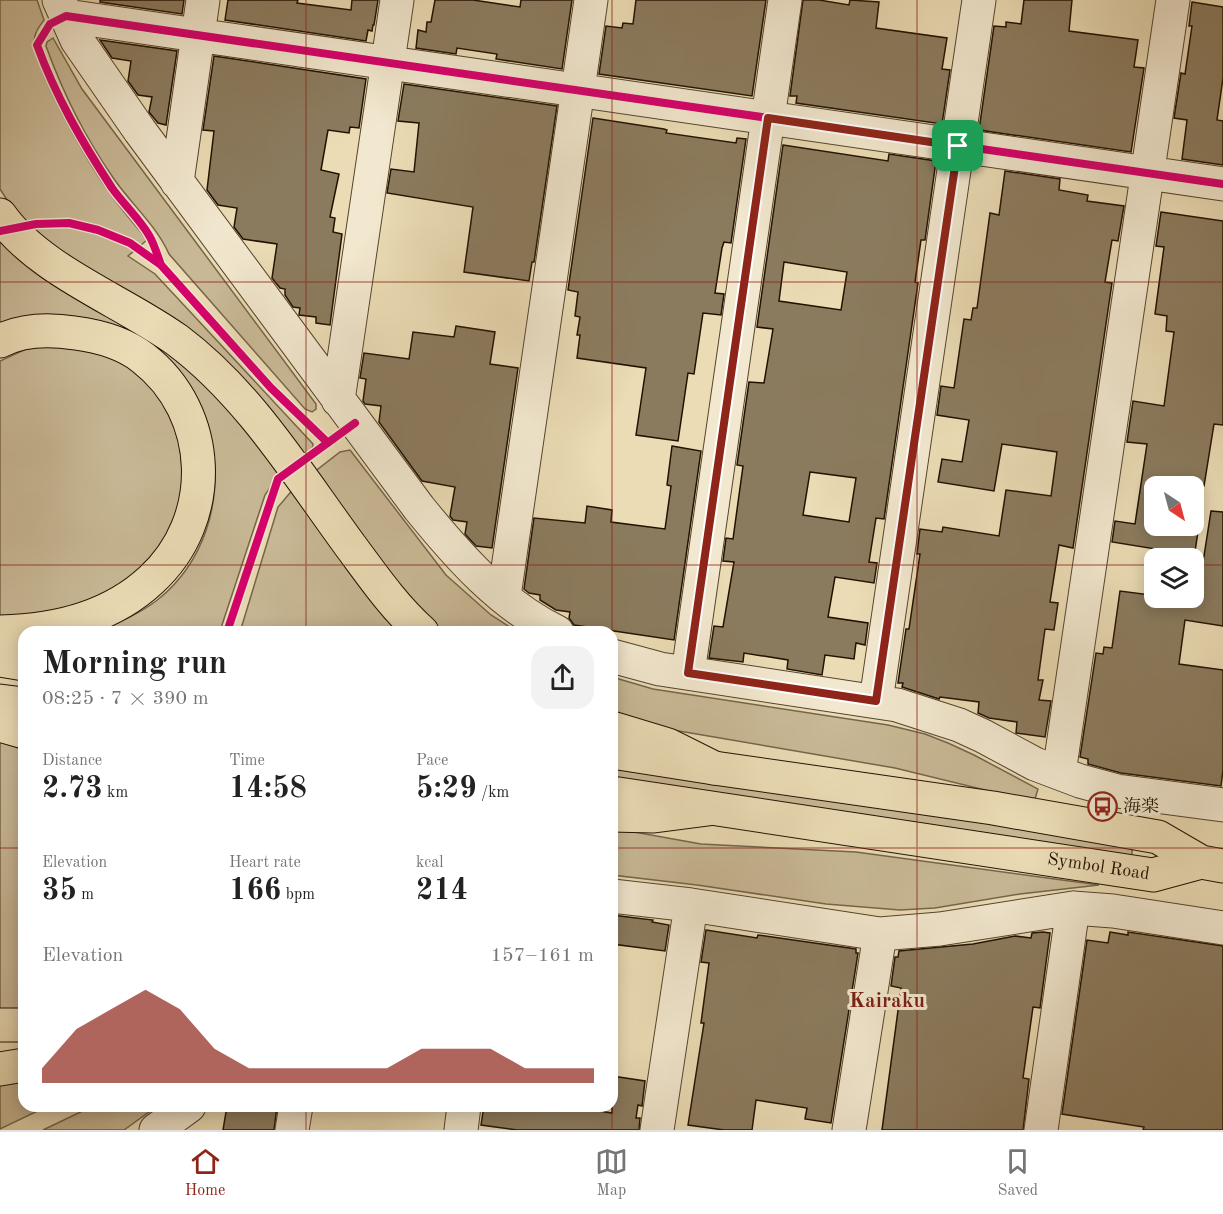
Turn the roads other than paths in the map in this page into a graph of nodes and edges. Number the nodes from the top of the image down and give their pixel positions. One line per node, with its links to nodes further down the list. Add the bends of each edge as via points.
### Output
1 (204, 0): 8 (street)
2 (397, 0): 9 (street)
3 (591, 0): 10 (street)
4 (785, 0): 11 (street)
5 (979, 0): 12 (street)
6 (1173, 0): 13 (street)
7 (62, 8): 8 (street); 14 (street, via 77,40)
8 (198, 35): 9 (street); 14 (street)
9 (388, 63): 10 (street); 18 (street)
10 (578, 90): 11 (street); 19 (street)
11 (768, 118): 12 (street); 28 (street)
12 (958, 146): 13 (street); 30 (street)
13 (1148, 173): 15 (street); 37 (street)
14 (177, 182): 18 (street)
15 (1223, 184)
16 (0, 215): 21 (main road, via 58,267 177,340 214,372 245,404 385,594)
17 (0, 341): 20 (main road, via 43,330 82,334 131,350 163,377 188,416 198,452 196,504 175,552 151,580 112,608)
18 (338, 400): 19 (street, via 462,560)
19 (504, 596): 22 (street)
20 (50, 626)
21 (416, 626)
22 (545, 626)
23 (18, 630): 24 (main road)
24 (0, 632)
25 (618, 658): 28 (street)
26 (0, 660): 27 (main road)
27 (18, 663)
28 (688, 673): 30 (street)
29 (0, 701): 31 (main road)
30 (876, 701): 37 (street, via 959,725)
31 (18, 703)
32 (0, 725): 33 (main road)
33 (18, 730)
34 (618, 730): 36 (main road, via 668,745)
35 (618, 753): 36 (main road, Symbol Road)
36 (714, 768): 42 (main road, Symbol Road, via 993,808 1158,837)
37 (1059, 773): 39 (street, via 1117,791)
38 (618, 794): 40 (main road, Symbol Road)
39 (1223, 805)
40 (708, 808): 41 (main road, via 654,816); 42 (main road, Symbol Road, via 1154,875)
41 (618, 815)
42 (1212, 864)
43 (618, 897): 44 (street)
44 (691, 905): 47 (street); 58 (street)
45 (1073, 908): 46 (street); 47 (street, via 940,929); 60 (street)
46 (1223, 928)
47 (879, 934): 59 (street)
48 (18, 1024): 49 (main road)
49 (0, 1025)
50 (18, 1066): 51 (main road)
51 (0, 1069)
52 (181, 1112): 55 (street)
53 (295, 1112): 56 (street)
54 (463, 1112): 57 (street)
55 (156, 1130)
56 (292, 1130)
57 (461, 1130)
58 (657, 1130)
59 (849, 1130)
60 (1041, 1130)

